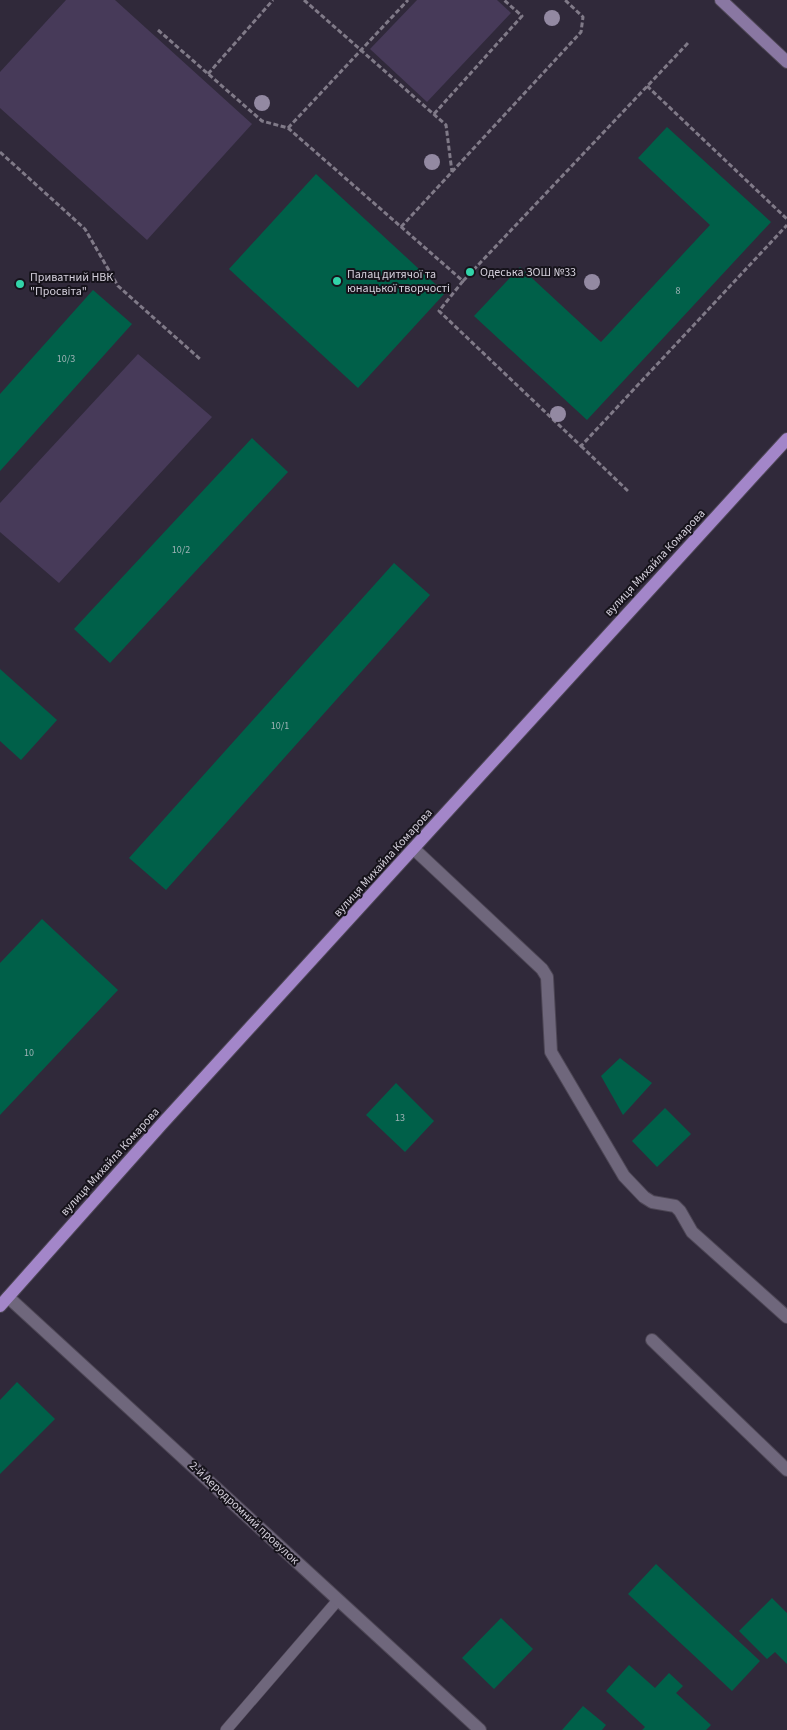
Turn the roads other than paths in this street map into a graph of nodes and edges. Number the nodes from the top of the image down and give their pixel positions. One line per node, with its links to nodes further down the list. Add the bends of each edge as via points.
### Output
1 (721, 0): 2 (street)
2 (787, 62)
3 (787, 439): 4 (main road, вулиця Михайла Комарова)
4 (414, 848): 5 (main road, вулиця Михайла Комарова); 6 (street, via 548,977 551,1052 624,1176 652,1202 675,1206 692,1232)
5 (4, 1301): 9 (street, 2-й Аеродромний провулок)
6 (787, 1317)
7 (652, 1340): 8 (street)
8 (787, 1470)
9 (338, 1600): 10 (lane); 11 (street, 2-й Аеродромний провулок)
10 (226, 1730)
11 (480, 1730)

